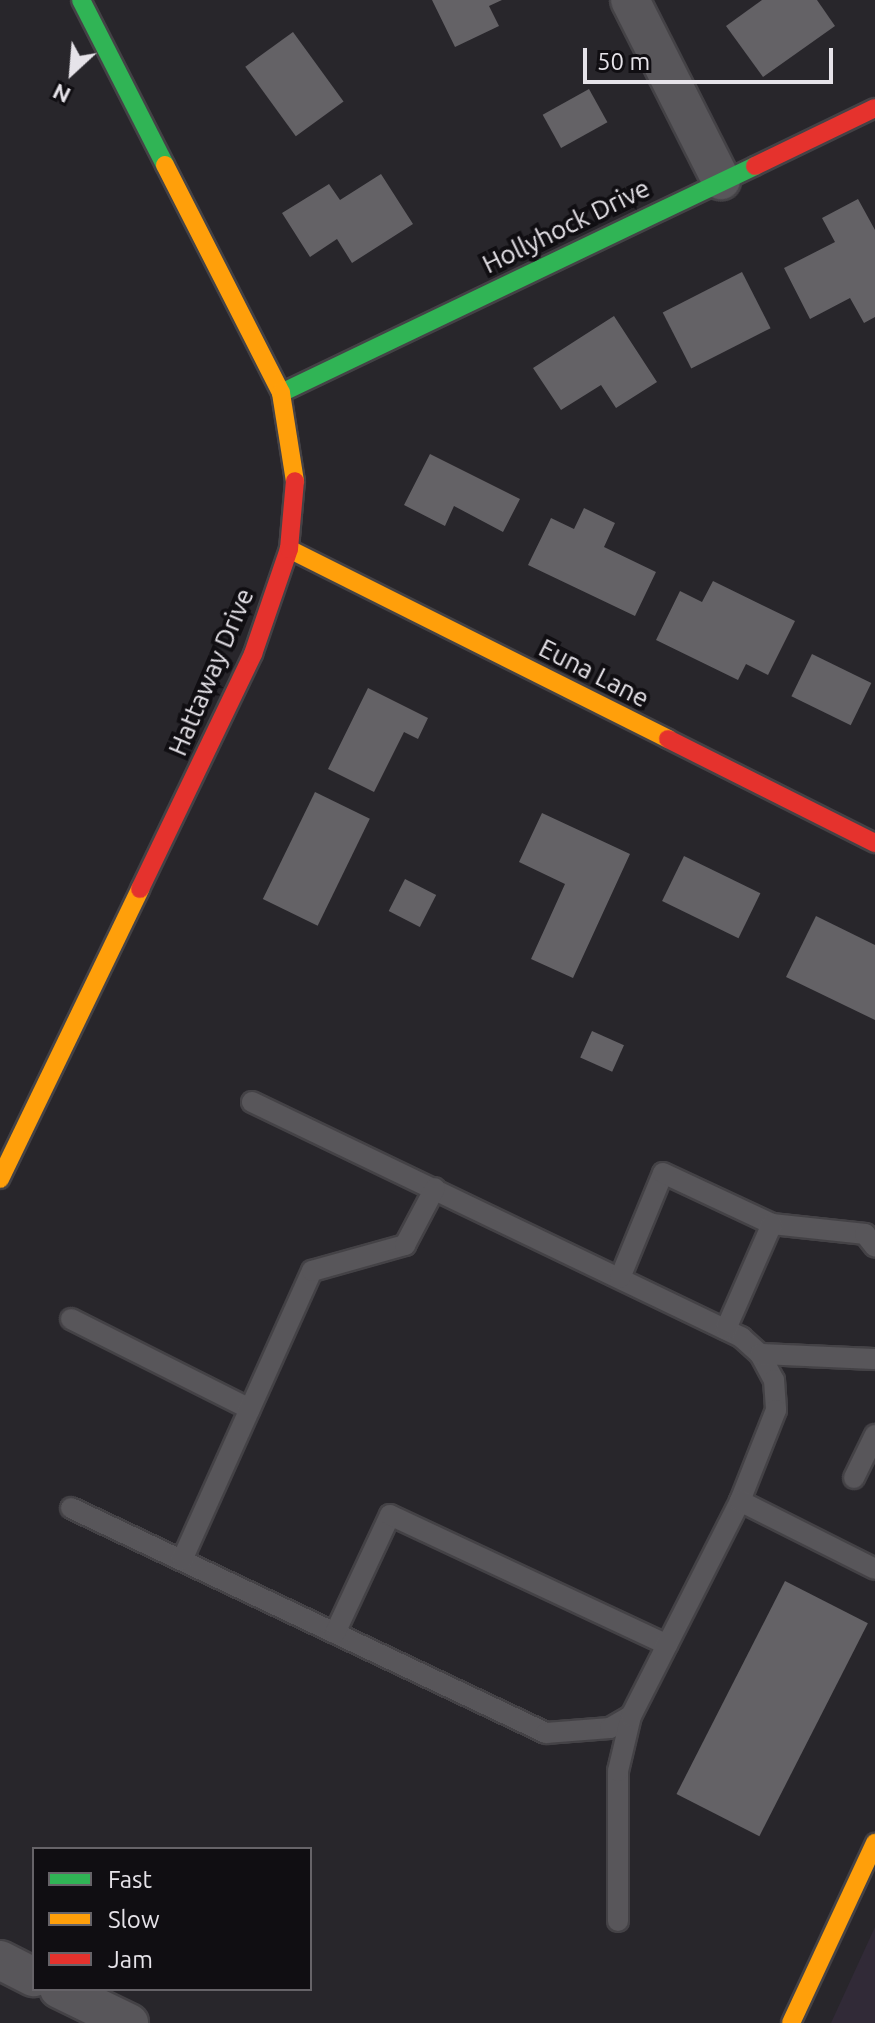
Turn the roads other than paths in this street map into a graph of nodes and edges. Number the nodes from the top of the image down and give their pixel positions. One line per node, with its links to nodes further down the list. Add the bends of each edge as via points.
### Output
1 (81, 0): 5 (street, Hattaway Drive)
2 (630, 0): 4 (street)
3 (875, 108): 4 (street, Hollyhock Drive)
4 (721, 180): 5 (street, Hollyhock Drive)
5 (281, 393): 6 (street, Hattaway Drive, via 295,479)
6 (289, 549): 7 (street, Euna Lane); 9 (street, Hattaway Drive, via 253,654)
7 (875, 843)
8 (252, 1102): 10 (lane)
9 (0, 1179)
10 (435, 1188): 13 (lane); 18 (lane, via 405,1245 312,1271)
11 (772, 1224): 12 (lane, via 865,1234); 13 (lane, via 663,1173); 15 (lane)
12 (875, 1247)
13 (620, 1278): 15 (lane)
14 (71, 1319): 18 (lane)
15 (726, 1329): 16 (lane)
16 (760, 1354): 17 (lane); 21 (lane, via 774,1380 776,1410)
17 (875, 1359)
18 (250, 1409): 23 (lane)
19 (875, 1435): 20 (lane)
20 (854, 1478)
21 (740, 1501): 24 (lane); 26 (lane)
22 (71, 1508): 23 (lane)
23 (182, 1560): 25 (lane)
24 (875, 1569)
25 (335, 1633): 26 (lane, via 390,1515); 27 (lane, via 546,1733 610,1728)
26 (667, 1645): 27 (lane)
27 (631, 1716): 29 (lane, via 618,1771)
28 (875, 1843): 34 (street)
29 (618, 1921)
30 (0, 1960): 31 (street)
31 (32, 1976)
32 (63, 1991): 33 (street)
33 (129, 2023)
34 (791, 2023)

